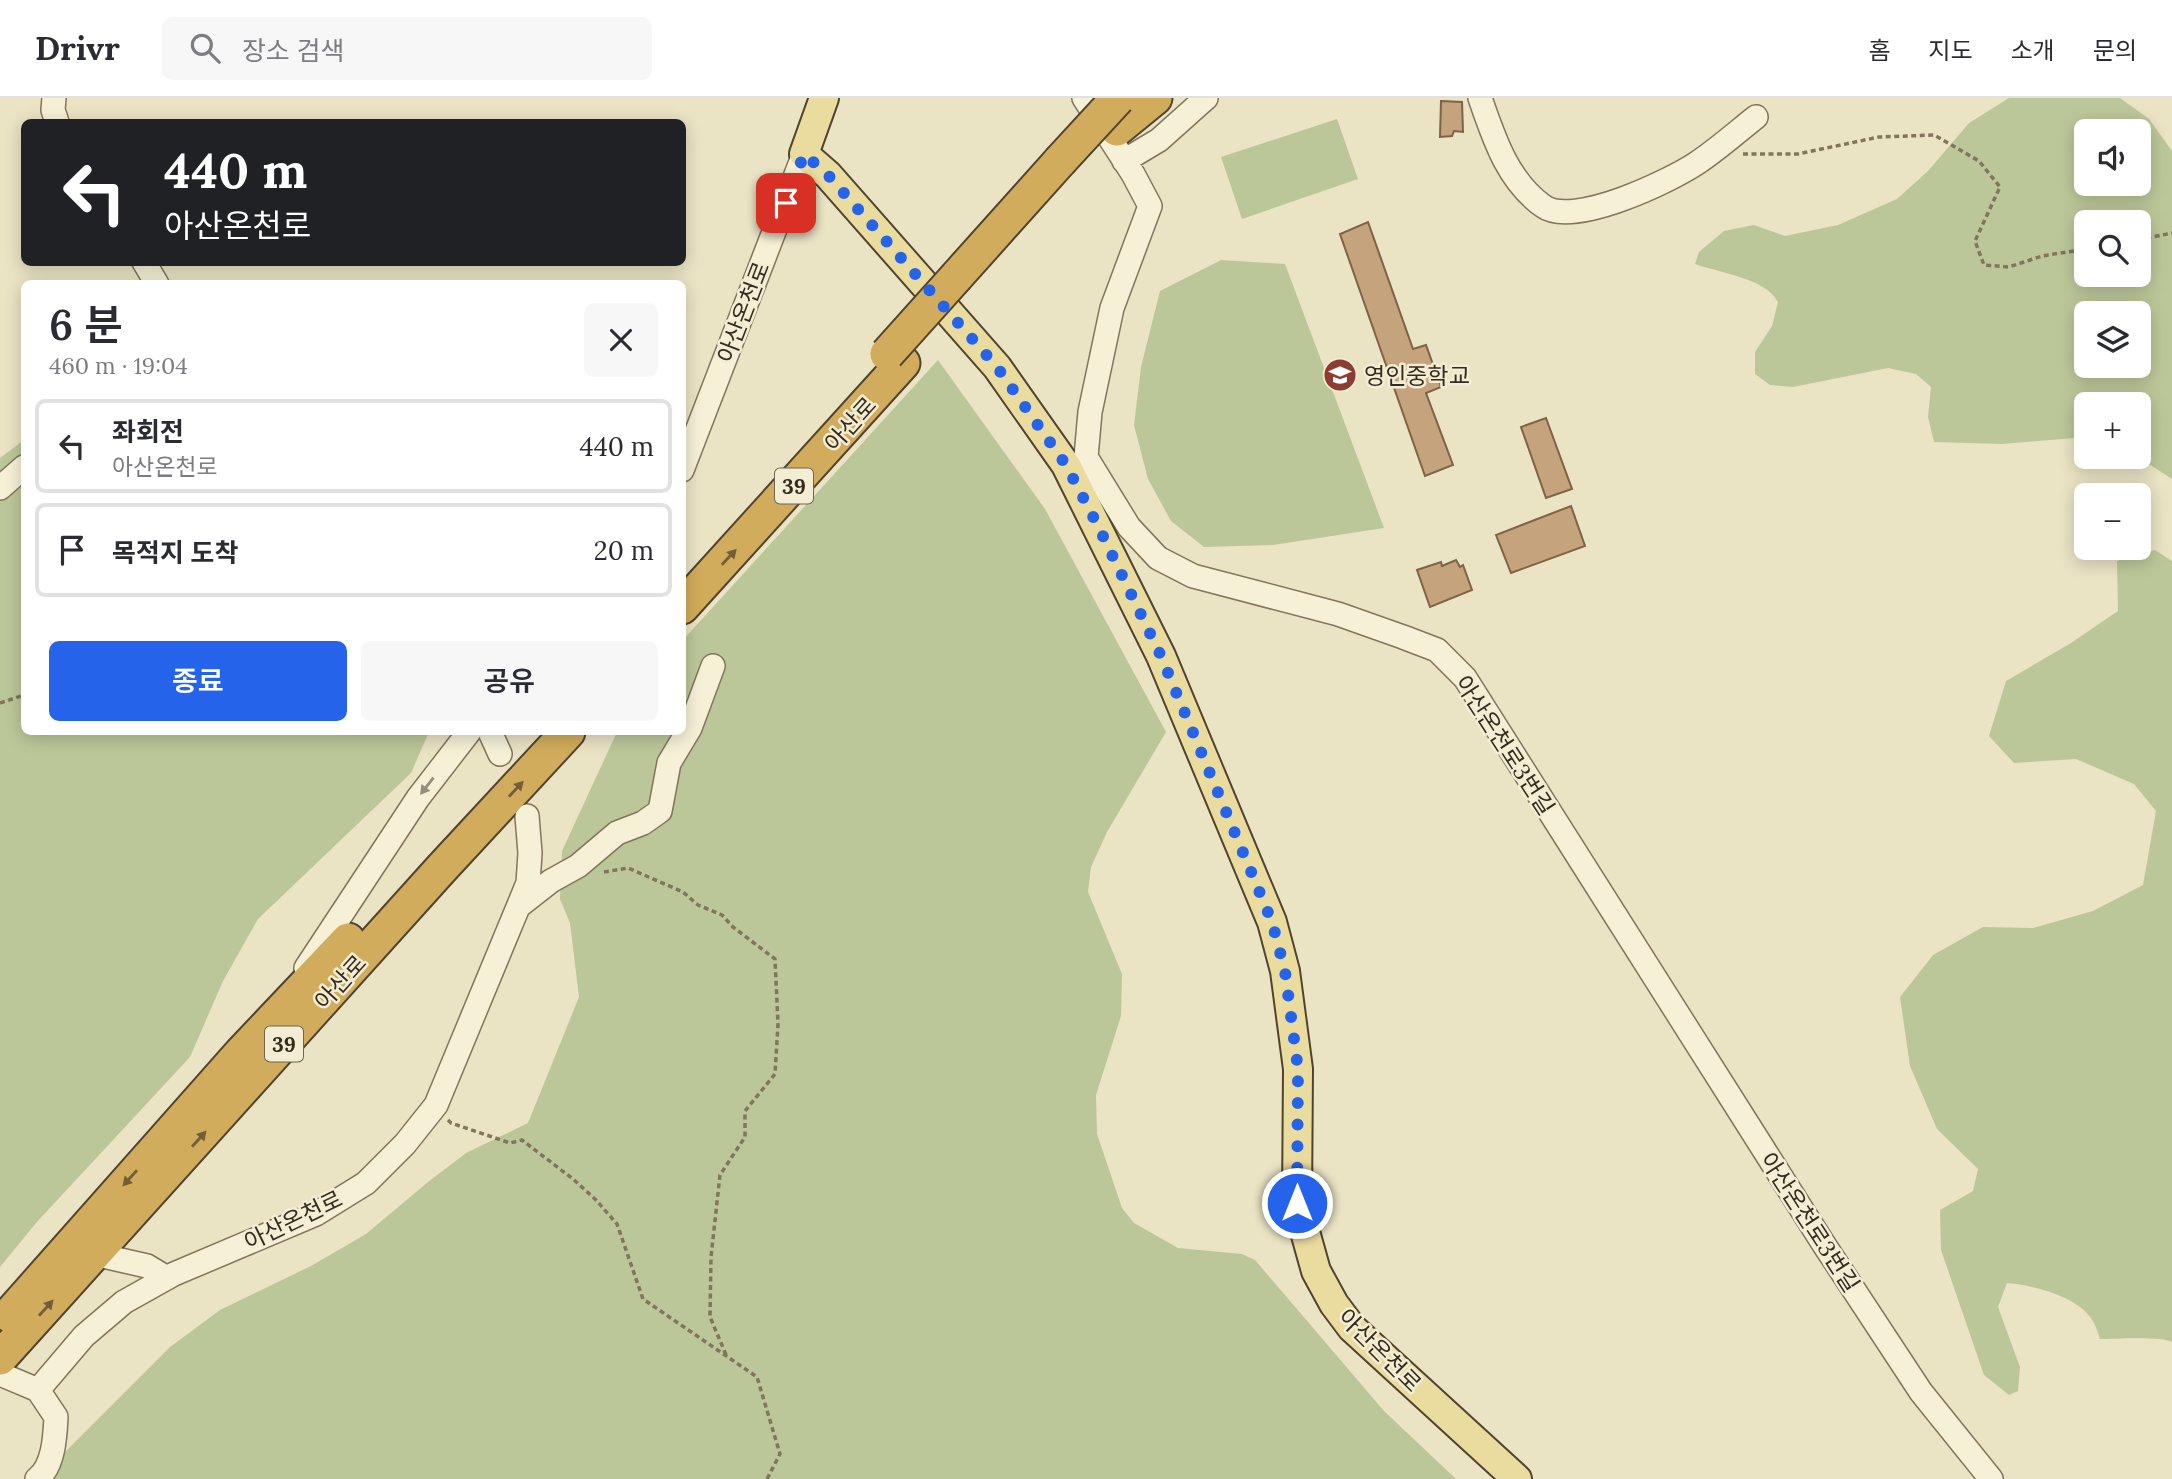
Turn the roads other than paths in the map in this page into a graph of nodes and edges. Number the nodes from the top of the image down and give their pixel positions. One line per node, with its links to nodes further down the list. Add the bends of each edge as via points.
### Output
1 (54, 98): 7 (street)
2 (824, 98): 8 (main road, 아산온천로)
3 (1206, 98): 9 (street, via 1159,140)
4 (1480, 98): 6 (street, via 1501,156 1517,180 1545,208 1573,212 1605,206 1652,187 1697,163)
5 (1123, 104): 9 (street); 10 (highway, 39, bridge)
6 (1756, 117)
7 (56, 119)
8 (804, 154): 11 (street, 아산온천로); 12 (main road, 아산온천로, via 828,175)
9 (1124, 162): 12 (street, via 1150,206 1112,308)
10 (895, 359): 15 (highway, 아산로 / 39); 16 (highway, 아산로 / 39, one-way to 10)
11 (686, 460)
12 (1076, 462): 35 (main road, 아산온천로, via 1100,530 1161,656 1272,922 1285,971 1298,1069 1297,1203 1315,1271 1352,1328); 36 (street, 아산온천로3번길, via 1158,558 1193,576 1338,614 1437,650 1465,678 1822,1243 1921,1392)
13 (21, 470): 14 (street)
14 (0, 488)
15 (686, 571)
16 (686, 602)
17 (713, 666): 23 (street)
18 (467, 735): 27 (street, one-way to 27, via 418,798 310,961)
19 (491, 735): 24 (street)
20 (535, 735): 27 (highway, 아산로 / 39)
21 (565, 735): 28 (highway, 아산로 / 39, one-way to 21)
22 (686, 735): 26 (street, via 669,763 660,811 617,833)
23 (686, 735)
24 (500, 754)
25 (527, 816): 26 (street, 아산온천로, via 528,883)
26 (519, 906): 29 (street, 아산온천로, via 436,1105 405,1144 366,1183 316,1214)
27 (240, 1053): 30 (highway, 아산로 / 39, one-way to 30)
28 (94, 1254): 29 (street, via 147,1266); 31 (highway, 아산로 / 39, one-way to 28)
29 (167, 1278): 33 (street, 아산온천로, via 124,1302 84,1336)
30 (0, 1325)
31 (0, 1358)
32 (0, 1374): 33 (street)
33 (38, 1390): 34 (street, via 57,1417 54,1446 43,1475)
34 (37, 1479)
35 (1517, 1479)
36 (1991, 1479)

